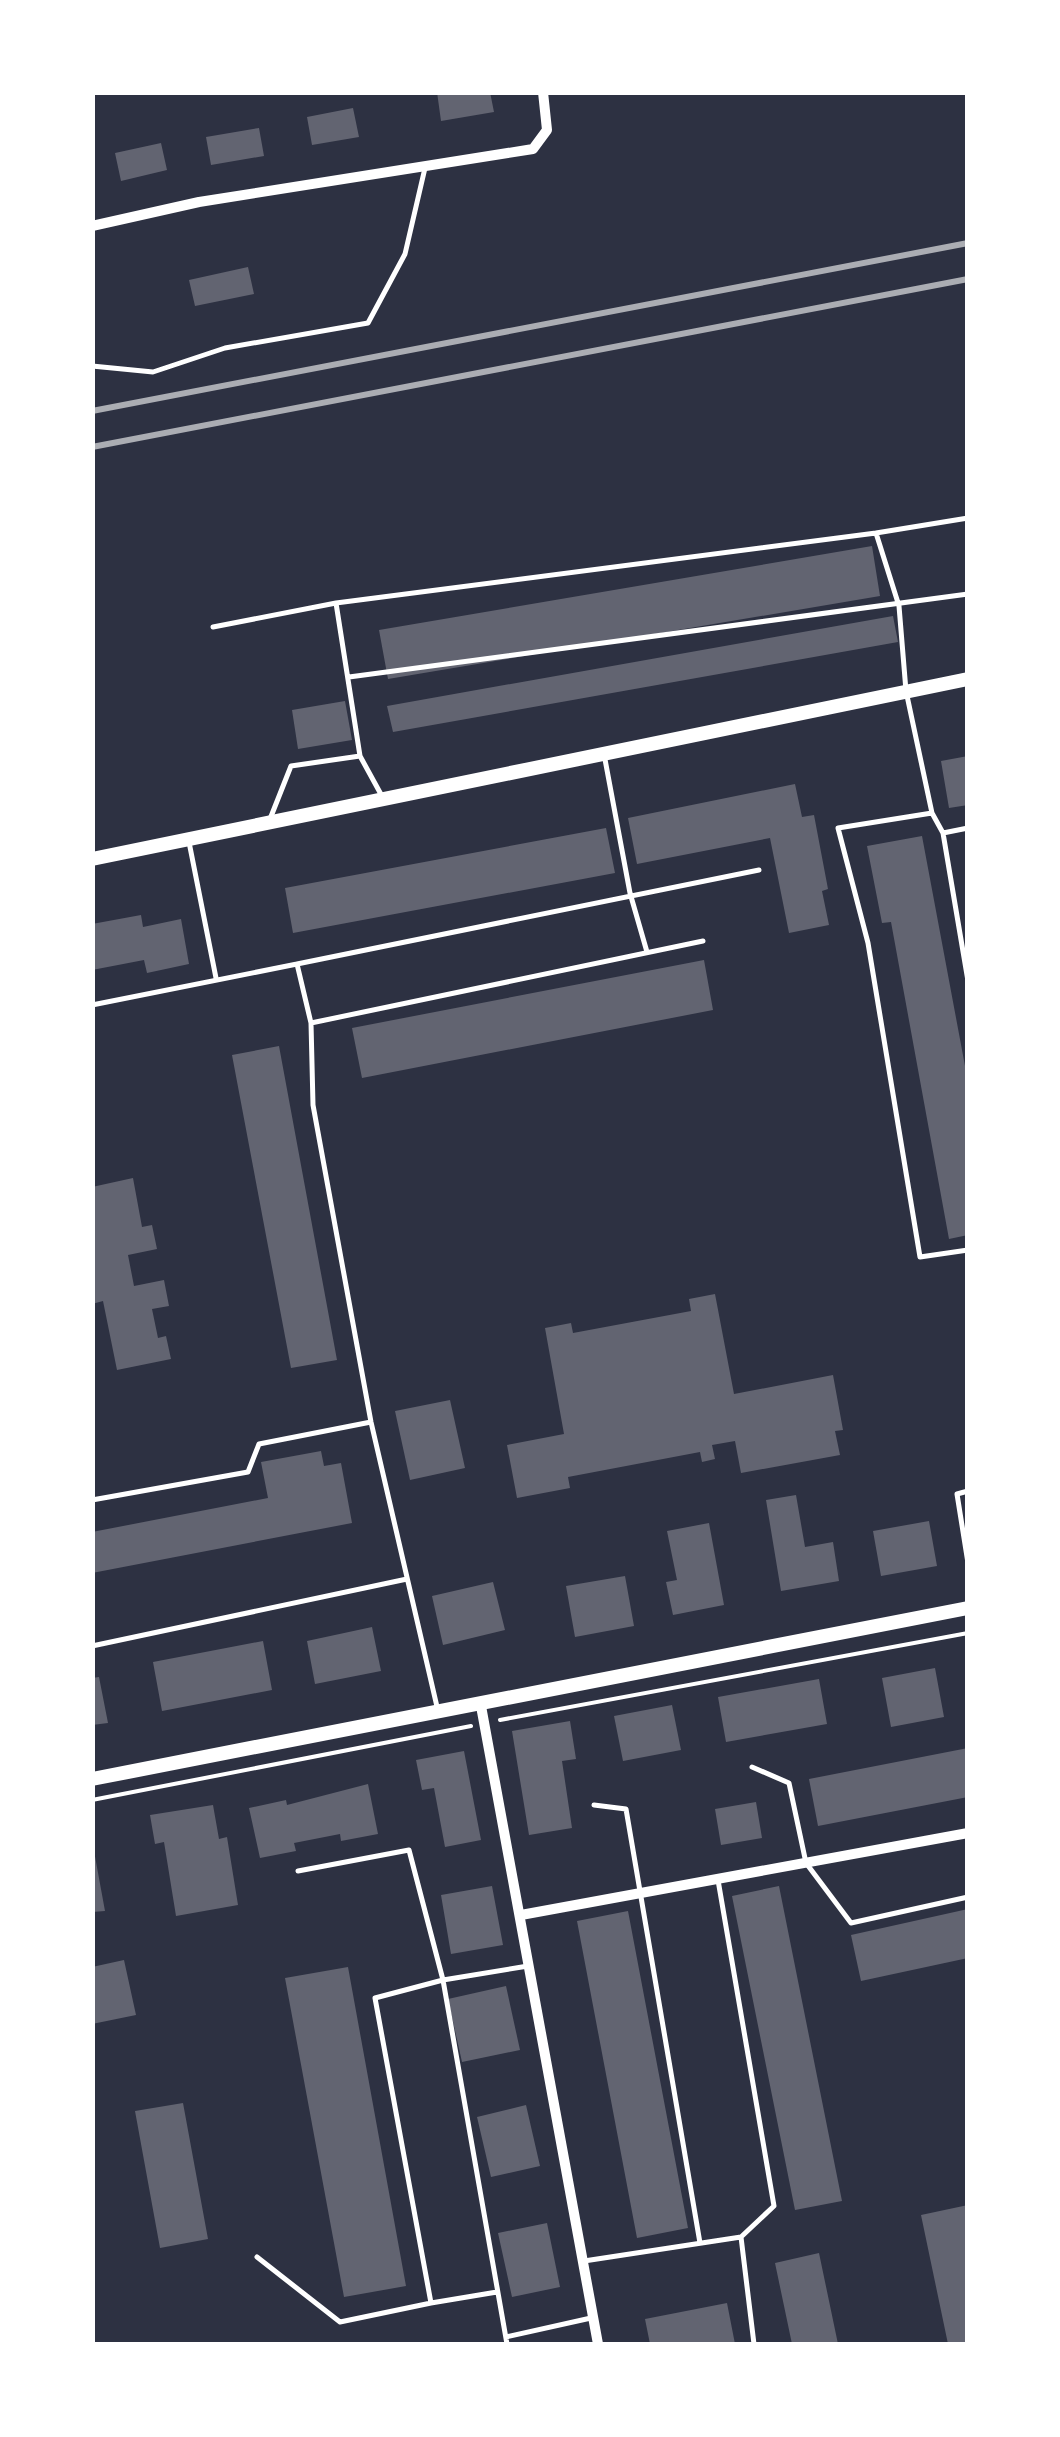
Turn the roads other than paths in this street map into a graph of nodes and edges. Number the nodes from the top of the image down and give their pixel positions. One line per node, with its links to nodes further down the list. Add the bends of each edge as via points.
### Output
1 (543, 92): 2 (street, via 547,130 532,149)
2 (426, 165): 3 (street); 4 (lane, via 405,254 368,323 224,348 152,372)
3 (92, 226)
4 (92, 366)
5 (968, 518): 6 (lane)
6 (876, 533): 8 (lane); 9 (lane)
7 (968, 594): 9 (lane)
8 (336, 603): 10 (lane); 11 (lane)
9 (899, 606): 11 (lane); 13 (lane)
10 (213, 627)
11 (349, 677): 15 (lane)
12 (968, 679): 13 (street)
13 (906, 691): 14 (street); 17 (lane)
14 (604, 751): 16 (street); 24 (lane)
15 (360, 756): 16 (lane); 18 (lane, via 291,766)
16 (385, 801): 18 (street)
17 (932, 812): 20 (lane); 32 (lane, via 838,828 868,943 920,1257)
18 (268, 824): 21 (street)
19 (968, 828): 20 (lane)
20 (942, 833): 29 (lane)
21 (188, 840): 22 (street); 28 (lane)
22 (92, 859)
23 (759, 870): 24 (lane)
24 (630, 893): 26 (lane); 27 (lane)
25 (703, 941): 26 (lane)
26 (647, 952): 31 (lane)
27 (297, 964): 28 (lane); 31 (lane)
28 (216, 978): 30 (lane)
29 (968, 981)
30 (92, 1006)
31 (311, 1022): 33 (lane, via 313,1105)
32 (968, 1250)
33 (371, 1422): 35 (lane, via 260,1444 248,1472); 37 (lane)
34 (968, 1491): 36 (lane, via 957,1494)
35 (92, 1500)
36 (968, 1564)
37 (407, 1579): 39 (lane); 41 (lane)
38 (968, 1608): 40 (street)
39 (92, 1646)
40 (481, 1706): 41 (street); 51 (street)
41 (438, 1714): 43 (street)
42 (752, 1767): 46 (lane, via 789,1783)
43 (92, 1779)
44 (594, 1805): 49 (lane, via 626,1809)
45 (968, 1832): 46 (street)
46 (806, 1863): 48 (street); 50 (lane, via 850,1923)
47 (298, 1872): 53 (lane, via 409,1850)
48 (718, 1880): 49 (street); 54 (lane, via 774,2206)
49 (638, 1895): 51 (street); 55 (lane)
50 (968, 1897)
51 (521, 1916): 52 (street)
52 (528, 1966): 53 (lane); 57 (street)
53 (442, 1980): 58 (lane); 59 (lane, via 375,1998)
54 (740, 2237): 55 (lane); 63 (lane)
55 (700, 2243): 57 (lane)
56 (256, 2257): 59 (lane, via 340,2322)
57 (584, 2261): 60 (street)
58 (498, 2292): 59 (lane); 61 (lane)
59 (430, 2304)
60 (592, 2318): 61 (lane); 62 (street)
61 (507, 2341)
62 (598, 2344)
63 (754, 2344)

